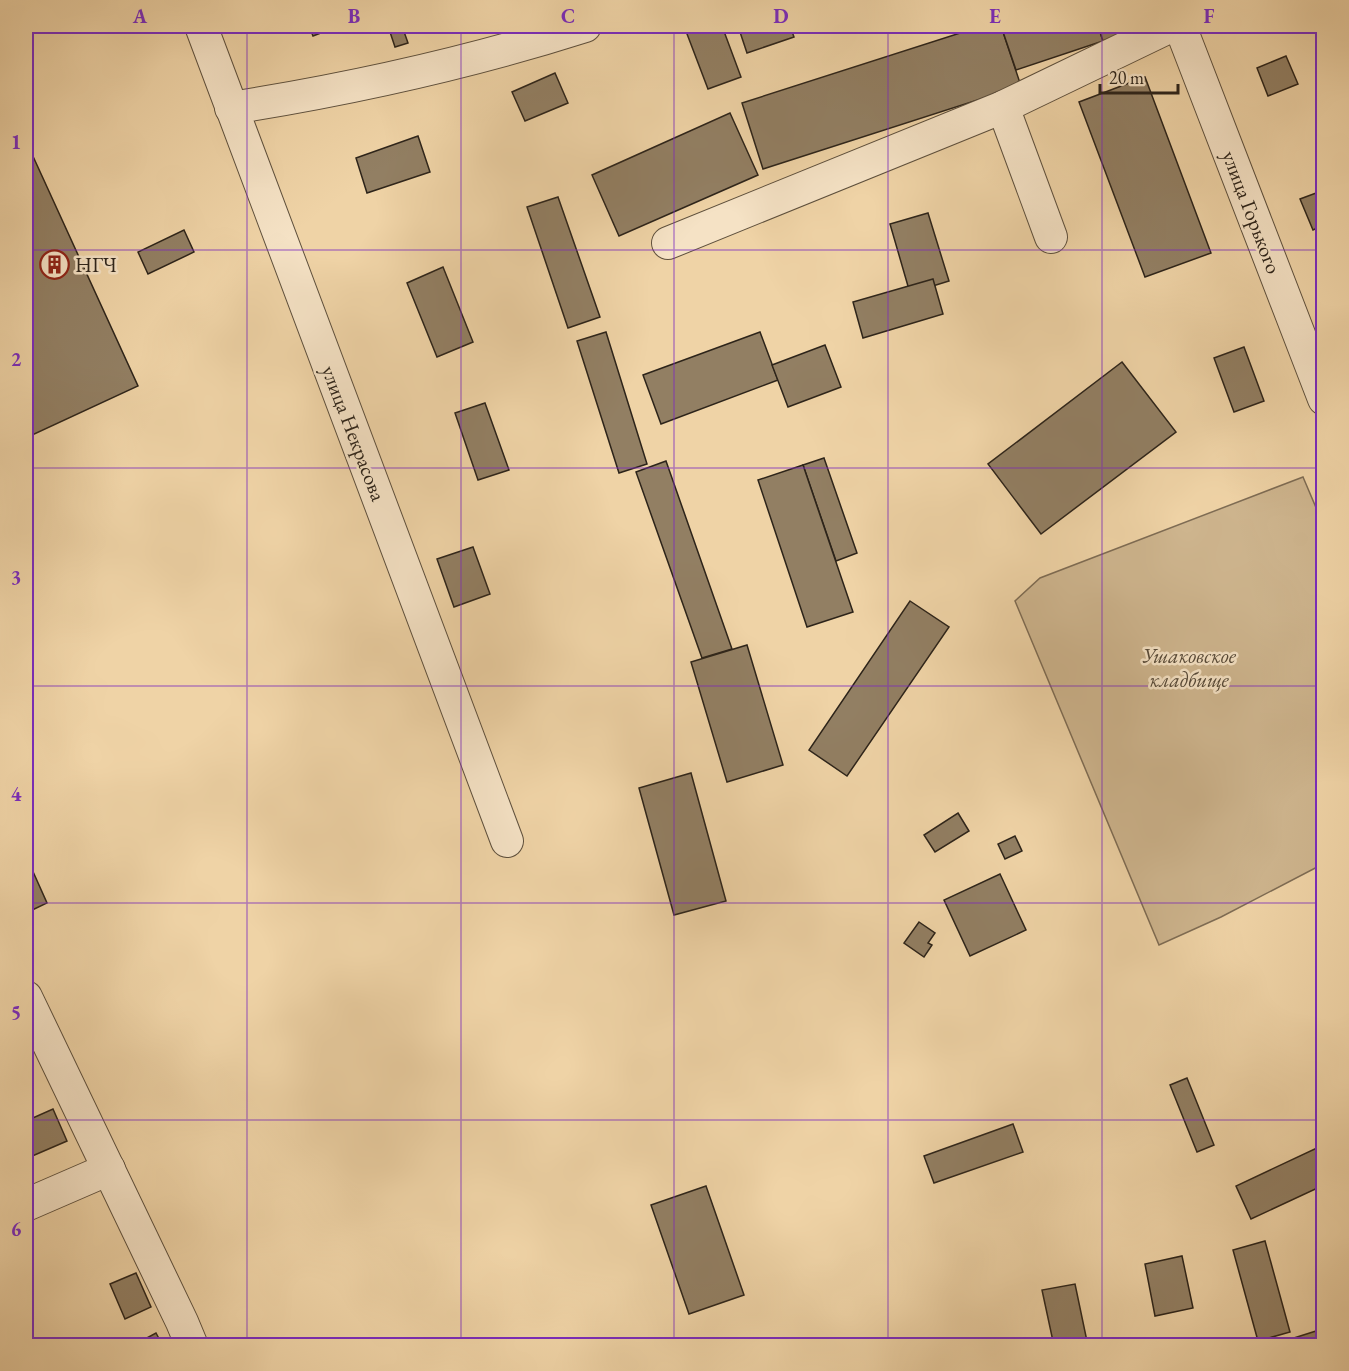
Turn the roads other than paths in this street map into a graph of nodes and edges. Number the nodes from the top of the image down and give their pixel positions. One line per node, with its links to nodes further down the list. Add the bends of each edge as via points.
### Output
1 (201, 26): 6 (street, улица Некрасова)
2 (585, 26): 6 (street, via 405,76)
3 (1171, 26): 5 (street)
4 (1180, 26): 9 (street, улица Горького)
5 (1003, 107): 7 (street); 8 (street)
6 (231, 108): 10 (street, улица Некрасова)
7 (1051, 237)
8 (668, 243)
9 (1323, 399)
10 (507, 841)
11 (26, 997): 12 (street)
12 (109, 1169): 13 (street); 14 (street)
13 (26, 1205)
14 (192, 1346)

